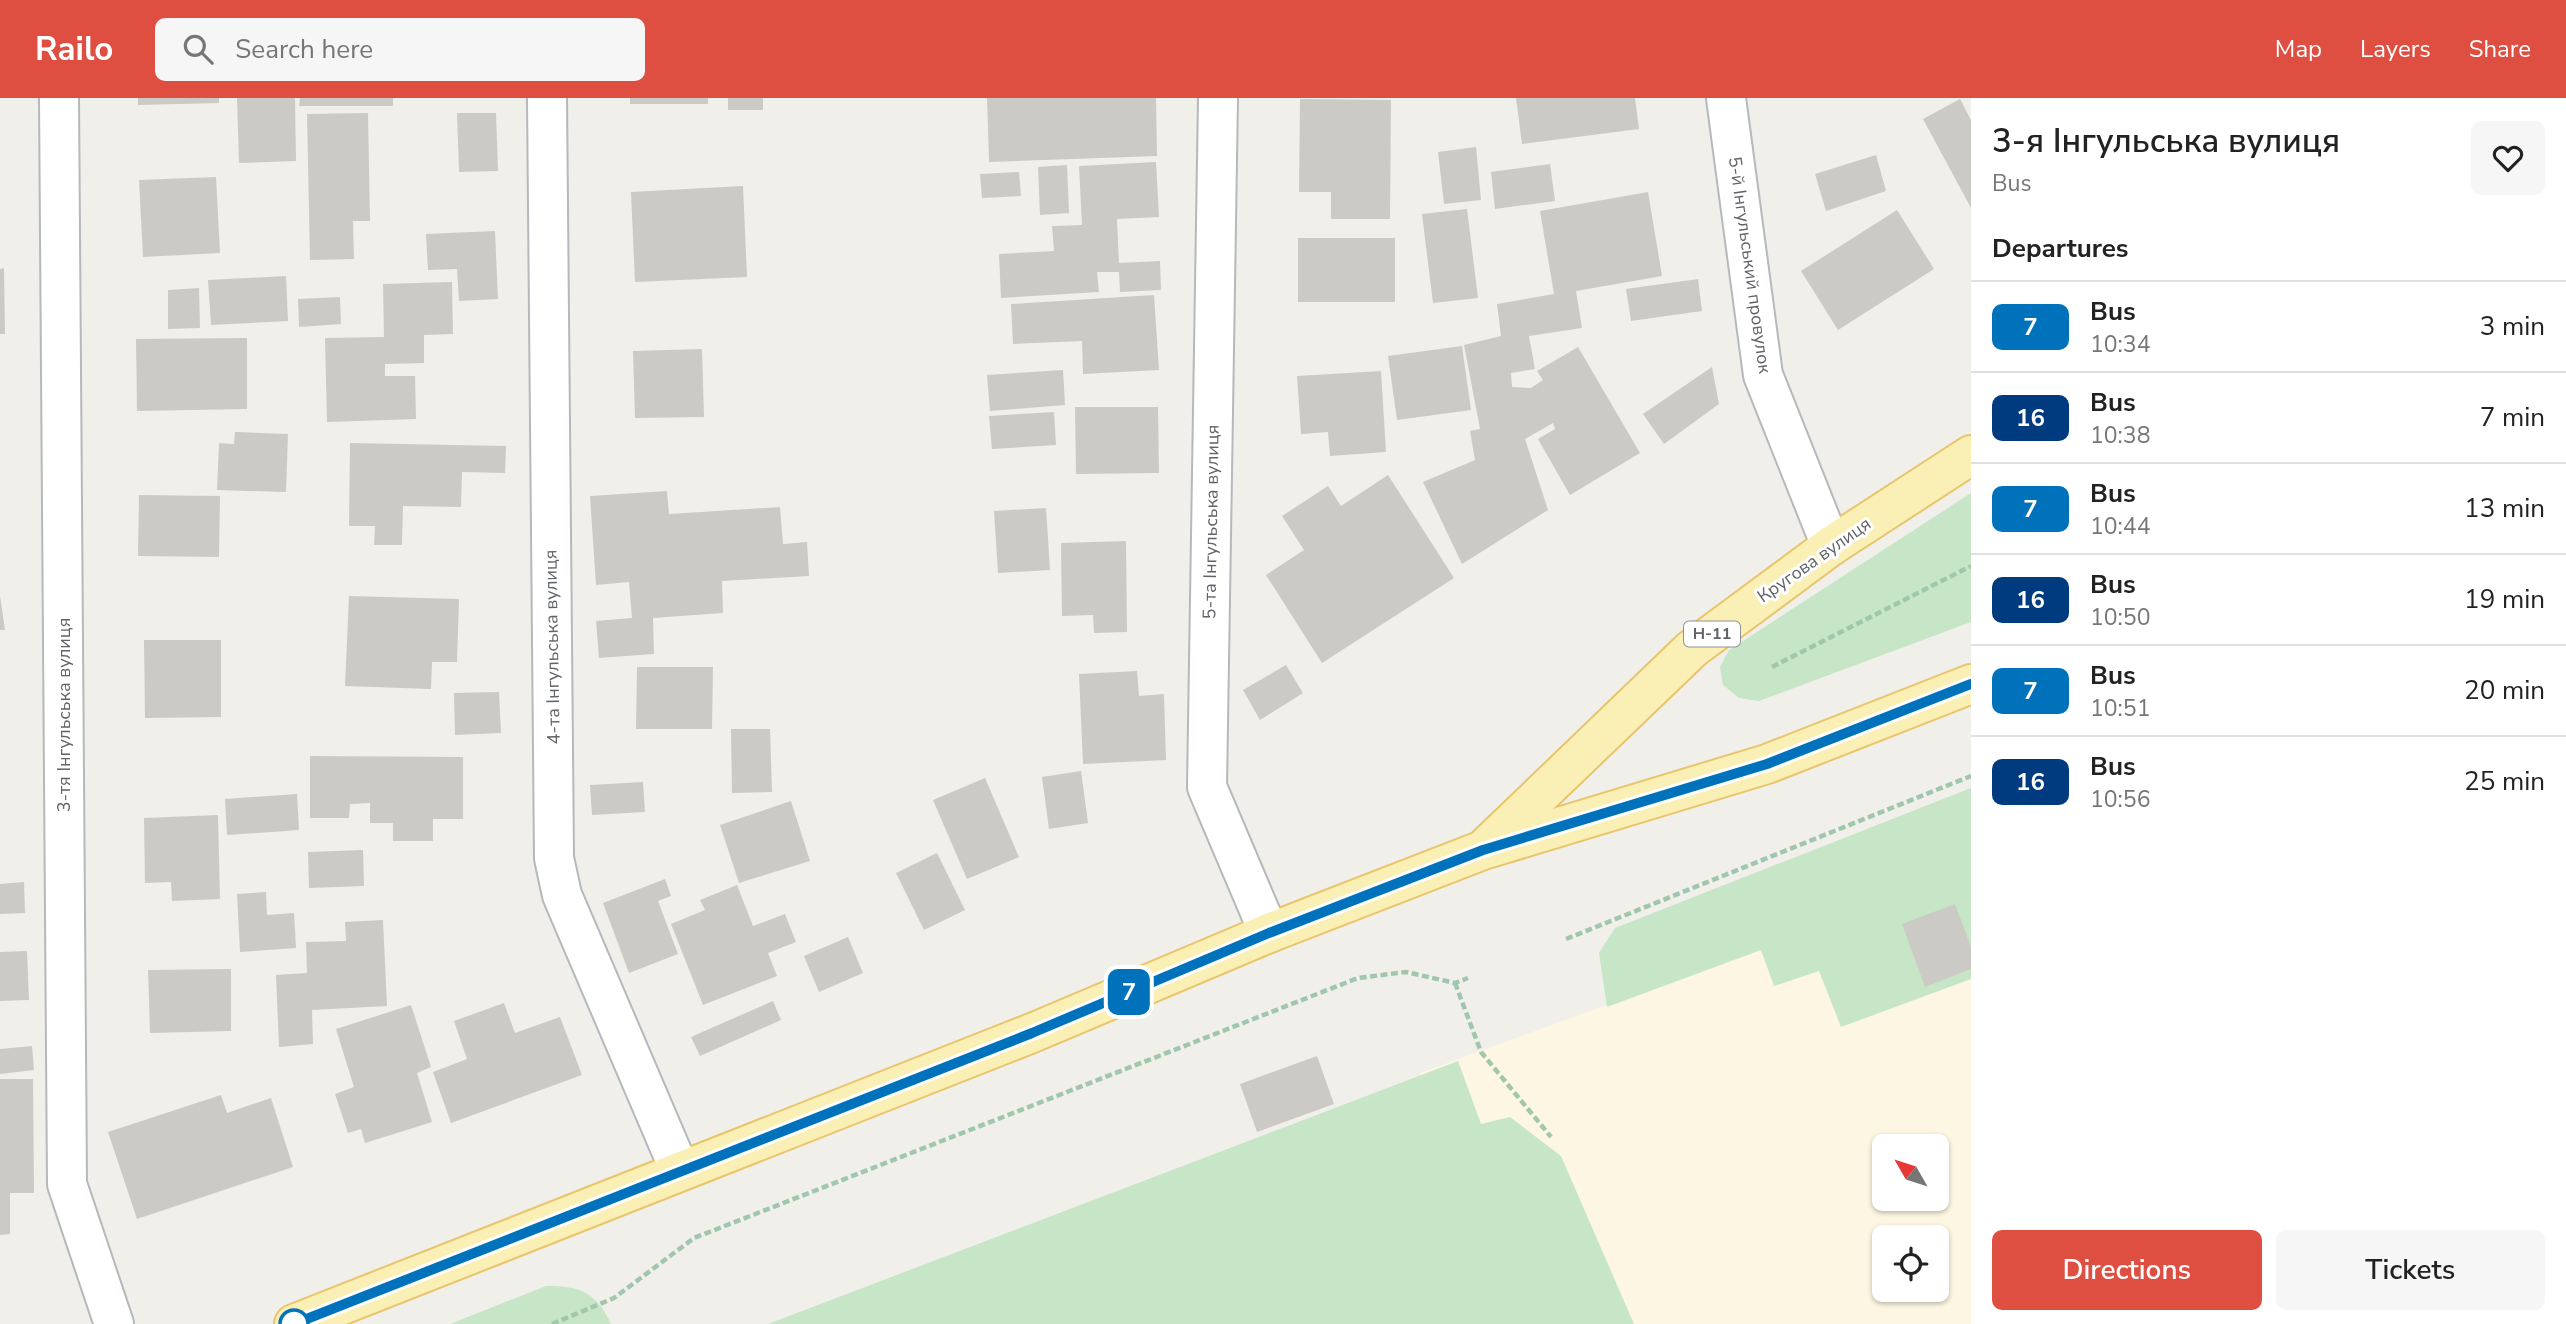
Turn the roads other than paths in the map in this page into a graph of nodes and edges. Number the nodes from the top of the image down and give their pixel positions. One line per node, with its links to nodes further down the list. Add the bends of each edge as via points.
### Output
1 (59, 98): 11 (street, 3-тя Інгульська вулиця, via 68,1184)
2 (547, 98): 10 (street, 4-та Інгульська вулиця, via 554,858 562,895)
3 (1218, 98): 9 (street, 5-та Інгульська вулиця, via 1207,787)
4 (1726, 98): 6 (street, 5-й Інгульський провулок, via 1763,375)
5 (1971, 455): 6 (main road, Кругова вулиця / Н-11)
6 (1831, 546): 8 (main road, Кругова вулиця / Н-11, via 1692,649)
7 (1971, 684): 8 (main road, via 1767,764)
8 (1483, 850): 9 (main road, Н-11)
9 (1269, 933): 10 (main road, Н-11, via 1032,1033)
10 (680, 1171): 12 (main road, Н-11)
11 (114, 1324)
12 (295, 1324)

